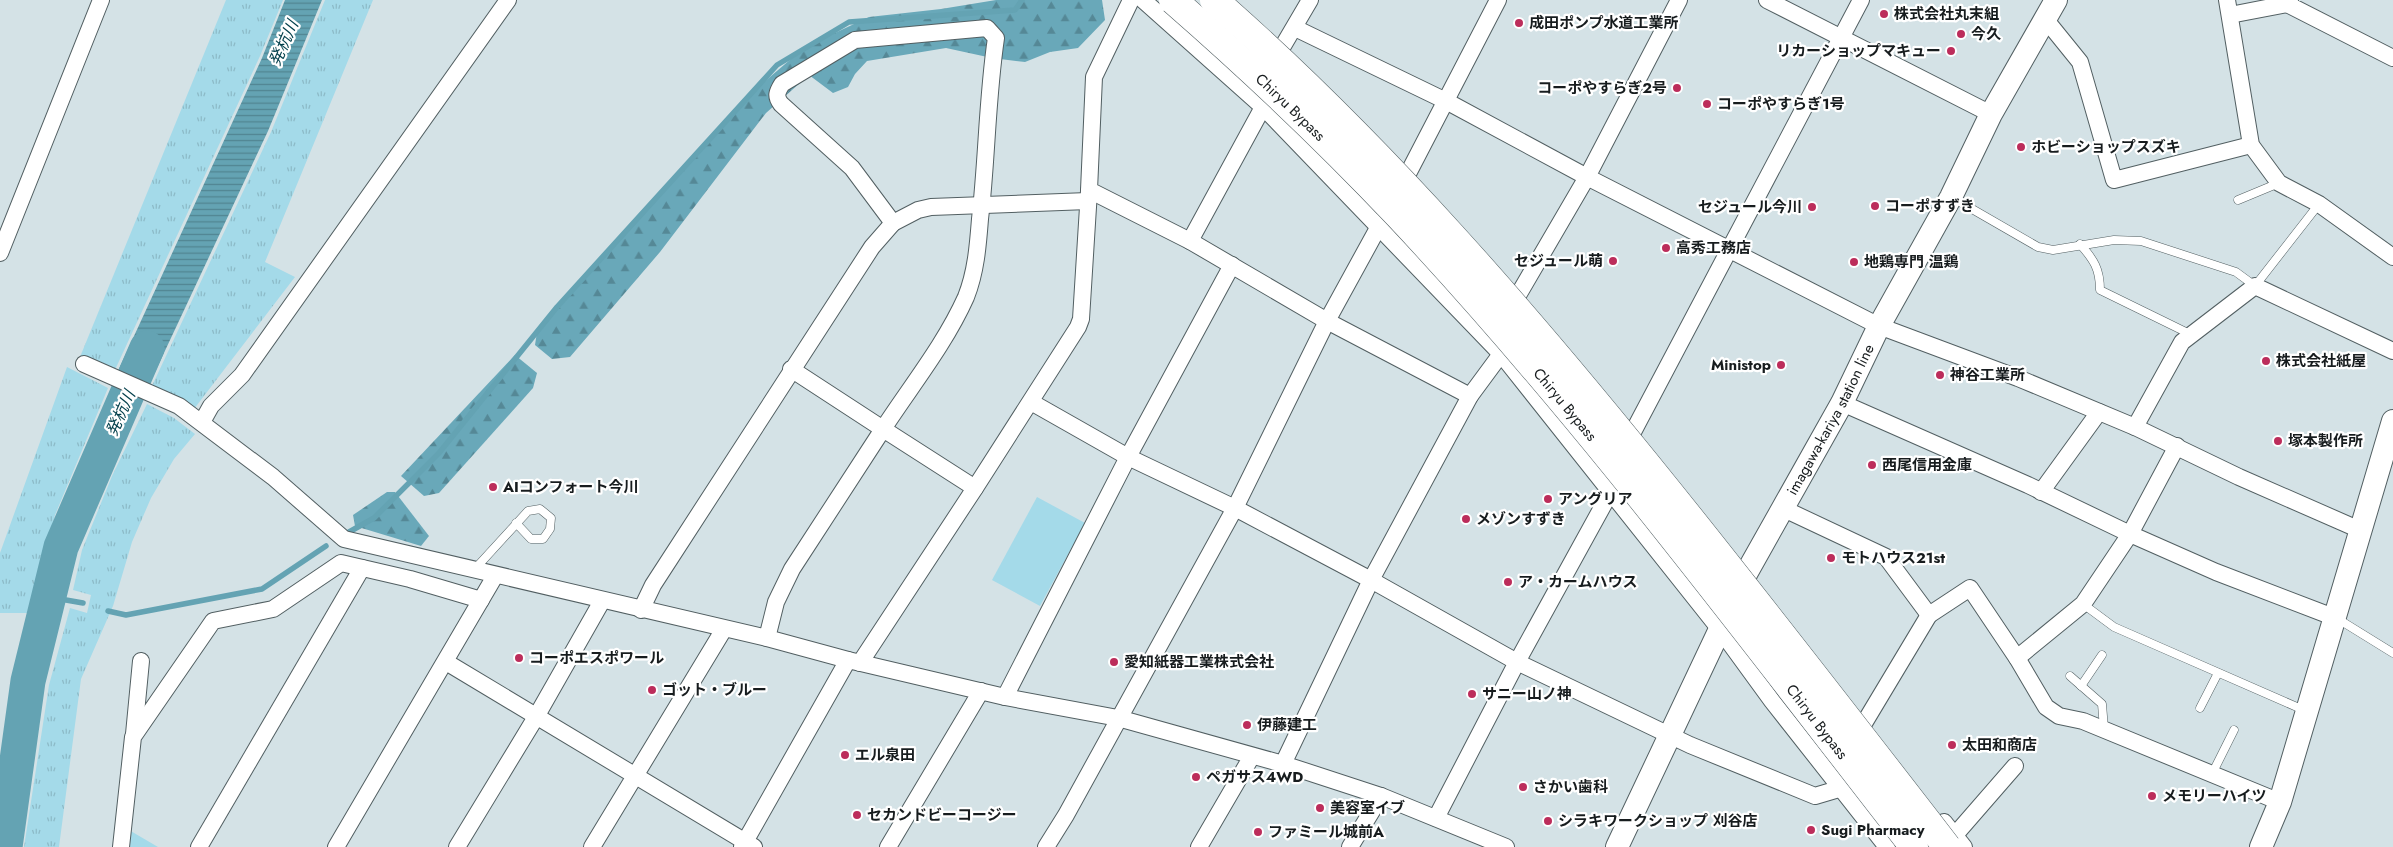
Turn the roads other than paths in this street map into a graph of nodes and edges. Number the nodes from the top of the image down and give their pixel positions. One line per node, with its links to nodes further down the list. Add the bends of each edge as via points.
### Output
1 (100, 0): 37 (street)
2 (508, 0): 54 (street, via 242,375 211,406)
3 (1131, 0): 27 (street, via 1094,77)
4 (1143, 0): 21 (street)
5 (1173, 0): 126 (highway, Chiryu Bypass, bridge, via 1318,135 1439,260 1535,369 1637,493)
6 (1214, 0): 112 (highway, Chiryu Bypass, bridge, via 1260,40 1360,138 1462,246 1615,426)
7 (1227, 0): 18 (street)
8 (1310, 0): 16 (street)
9 (1498, 0): 20 (street)
10 (1679, 0): 25 (street)
11 (1767, 0): 17 (street)
12 (1861, 0): 17 (street)
13 (2288, 2): 14 (street); 19 (street)
14 (2228, 8): 23 (street)
15 (2051, 10): 22 (main road, imagawa-kariya station line); 23 (street, via 2080,62 2114,180)
16 (1295, 28): 18 (street); 20 (street)
17 (1840, 38): 22 (street); 36 (street)
18 (1280, 51): 24 (street)
19 (2393, 58)
20 (1446, 101): 24 (street); 25 (street)
21 (1263, 107): 33 (street); 34 (street)
22 (1991, 114): 28 (main road, imagawa-kariya station line)
23 (2251, 145): 26 (street)
24 (1406, 176): 33 (street); 41 (street)
25 (1587, 177): 36 (street); 41 (street)
26 (2278, 183): 29 (lane); 30 (street)
27 (1088, 195): 31 (street); 34 (street); 50 (street, via 1082,319)
28 (1951, 197): 35 (lane, via 2038,247 2053,250); 43 (main road, imagawa-kariya station line)
29 (2238, 200)
30 (2320, 204): 38 (street); 40 (lane)
31 (982, 205): 32 (street, via 931,207); 32 (street, via 990,74 996,38 992,31 987,28 863,38 846,44 782,84 777,97 852,168); 56 (street, via 976,264 966,297)
32 (893, 223): 48 (street, via 872,247)
33 (1379, 226): 42 (street); 46 (street)
34 (1190, 241): 39 (street)
35 (2080, 244): 40 (lane, via 2141,241 2236,272); 44 (lane, via 2100,275 2100,290)
36 (1730, 251): 43 (street); 57 (street)
37 (0, 252)
38 (2393, 257)
39 (1232, 265): 42 (street); 59 (street)
40 (2254, 286): 44 (street); 45 (street)
41 (1517, 297): 57 (street)
42 (1327, 321): 49 (street); 63 (street)
43 (1879, 326): 51 (main road, imagawa-kariya station line); 52 (street)
44 (2192, 334): 55 (street, via 2182,342)
45 (2393, 351)
46 (1501, 354): 49 (street); 62 (street)
47 (84, 364): 54 (street, via 169,400)
48 (791, 369): 56 (street); 76 (street, via 653,584)
49 (1470, 396): 72 (street)
50 (1031, 402): 59 (street); 60 (street)
51 (1842, 403): 61 (street); 64 (main road, imagawa-kariya station line)
52 (2099, 412): 55 (street); 61 (street)
53 (2393, 421): 66 (main road)
54 (202, 422): 69 (street, via 273,477 344,539)
55 (2135, 427): 58 (street)
56 (883, 429): 60 (street); 81 (street, via 792,569 776,602)
57 (1633, 432): 70 (street)
58 (2177, 446): 66 (street); 67 (street)
59 (1128, 457): 63 (street); 93 (street)
60 (975, 488): 87 (street)
61 (2041, 492): 67 (street)
62 (1610, 493): 80 (street); 88 (street)
63 (1235, 508): 72 (street); 97 (street)
64 (1782, 508): 70 (main road, imagawa-kariya station line); 77 (street, via 1886,557)
65 (516, 523): 65 (lane, via 528,511 540,509 551,518 550,529 542,539 531,539); 69 (lane)
66 (2360, 530): 78 (main road)
67 (2130, 534): 75 (street); 78 (street, via 2216,572)
68 (362, 568): 73 (street); 102 (street, via 341,563 273,609 213,621); 115 (street)
69 (474, 570): 71 (street)
70 (1747, 572): 80 (main road, imagawa-kariya station line); 98 (street)
71 (495, 576): 73 (street); 74 (street)
72 (1371, 580): 88 (street); 104 (street)
73 (480, 600): 86 (street)
74 (602, 601): 76 (street); 96 (street)
75 (2083, 604): 84 (street); 89 (lane, via 2114,627)
76 (641, 610): 79 (street)
77 (1929, 615): 84 (street, via 1970,588); 98 (street)
78 (2336, 618): 82 (lane); 95 (main road)
79 (724, 629): 81 (street); 107 (street)
80 (1721, 631): 101 (main road, imagawa-kariya station line); 108 (street)
81 (767, 638): 87 (street)
82 (2393, 653)
83 (2102, 654): 91 (lane)
84 (2017, 658): 99 (street, via 2046,707 2059,716)
85 (141, 662): 102 (street)
86 (446, 662): 96 (street); 116 (street)
87 (854, 662): 92 (street); 113 (street)
88 (1517, 662): 101 (street); 111 (street)
89 (2218, 673): 94 (lane); 95 (lane)
90 (2070, 676): 91 (lane)
91 (2081, 686): 99 (lane, via 2102,704)
92 (981, 691): 93 (street); 119 (street)
93 (1004, 697): 97 (street)
94 (2200, 708)
95 (2308, 712): 110 (main road)
96 (536, 717): 107 (street); 117 (street)
97 (1118, 718): 103 (street); 120 (street)
98 (1863, 725): 112 (street)
99 (2104, 729): 106 (street)
100 (2234, 730): 106 (lane)
101 (1670, 734): 108 (street, via 1815,796); 124 (main road, imagawa-kariya station line)
102 (134, 737): 114 (street)
103 (1252, 756): 104 (street); 121 (street)
104 (1283, 764): 109 (street)
105 (2015, 766): 112 (street)
106 (2212, 774): 110 (street)
107 (636, 776): 113 (street); 118 (street)
108 (1842, 788): 125 (street)
109 (1381, 796): 111 (street); 122 (street)
110 (2280, 802): 127 (main road)
111 (1436, 818): 123 (street)
112 (1955, 843)
113 (747, 845)
114 (121, 847)
115 (199, 847)
116 (336, 847)
117 (457, 847)
118 (592, 847)
119 (888, 847)
120 (1046, 847)
121 (1199, 847)
122 (1350, 847)
123 (1506, 847)
124 (1617, 847)
125 (1887, 847)
126 (1914, 847)
127 (2261, 847)

